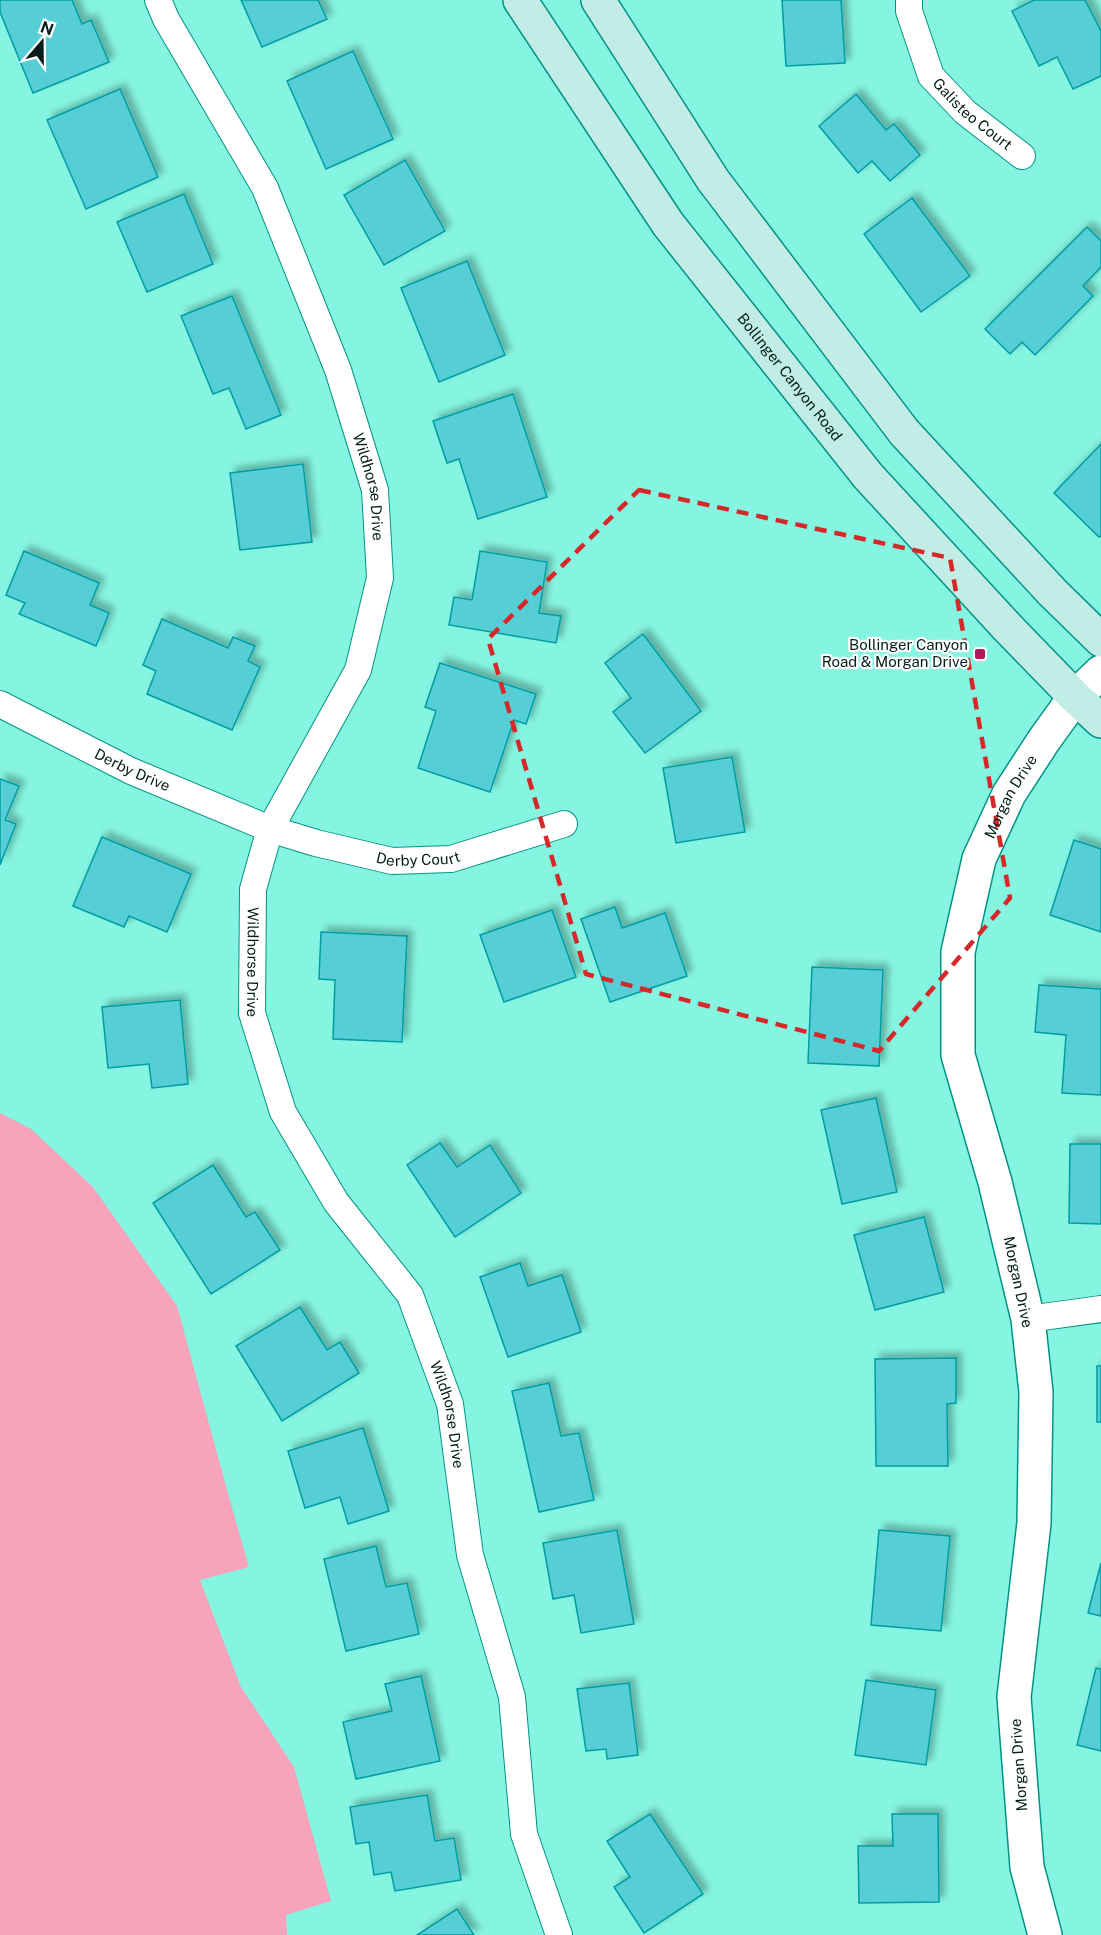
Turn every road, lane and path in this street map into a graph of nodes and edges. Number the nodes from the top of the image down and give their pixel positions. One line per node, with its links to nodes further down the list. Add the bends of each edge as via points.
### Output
1 (158, 0): 12 (street, Wildhorse Drive, via 265,188 338,370 375,490 380,578 358,670)
2 (520, 0): 8 (main road, Bollinger Canyon Road, via 668,224 868,476)
3 (598, 0): 6 (main road, via 713,180 904,432)
4 (909, 0): 5 (street, Galisteo Court, via 931,76 965,112)
5 (1022, 156)
6 (1101, 640)
7 (1101, 672): 8 (street, Morgan Drive)
8 (1075, 697): 10 (main road, Bollinger Canyon Road); 14 (street, Morgan Drive, via 1009,794 979,859 958,952 958,1055 995,1182)
9 (0, 704): 12 (street, Derby Drive, via 131,771)
10 (1101, 721)
11 (564, 824): 12 (street, Derby Court, via 451,859 392,861)
12 (270, 829): 15 (street, Wildhorse Drive, via 253,889 252,1013 283,1112 336,1202 410,1295 450,1404 470,1555 512,1697 524,1834)
13 (1101, 1309): 14 (street)
14 (1028, 1319): 16 (street, Morgan Drive, via 1036,1392 1034,1523 1014,1697 1027,1867)
15 (559, 1935)
16 (1045, 1935)

